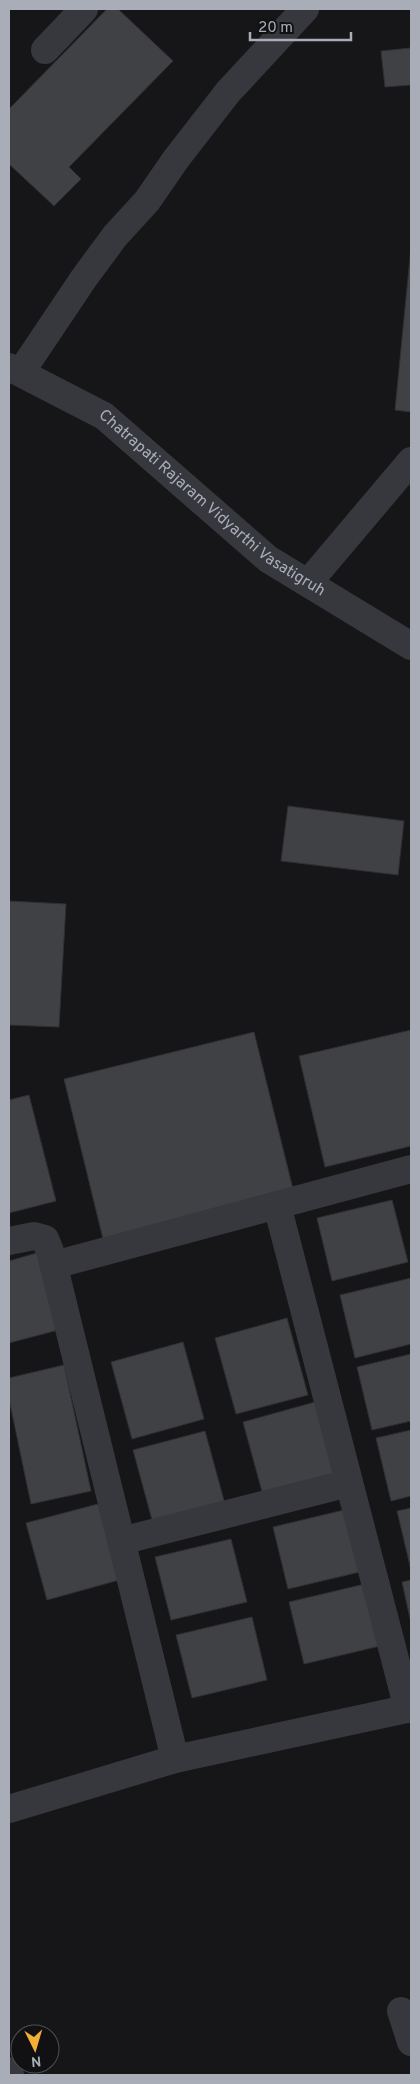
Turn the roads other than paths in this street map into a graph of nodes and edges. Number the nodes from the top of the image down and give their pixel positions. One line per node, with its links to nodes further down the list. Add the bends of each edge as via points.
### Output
1 (84, 9): 3 (street)
2 (305, 9): 4 (street, via 228,92)
3 (45, 50)
4 (15, 370): 6 (street, Chatrapati Rajaram Vidyarthi Vasatigruh, via 104,416 268,559)
5 (411, 461): 6 (street)
6 (308, 583): 7 (street, Chatrapati Rajaram Vidyarthi Vasatigruh)
7 (411, 646)
8 (411, 1169): 9 (street)
9 (278, 1205): 11 (street); 12 (street)
10 (9, 1241): 11 (street, via 34,1236 45,1240)
11 (54, 1265): 13 (street)
12 (350, 1483): 13 (street); 14 (street)
13 (121, 1542): 15 (street)
14 (410, 1708): 15 (street)
15 (175, 1760): 16 (street)
16 (9, 1809)
17 (401, 2011): 18 (street)
18 (411, 2042)
19 (9, 2071): 20 (street)
20 (10, 2075)

